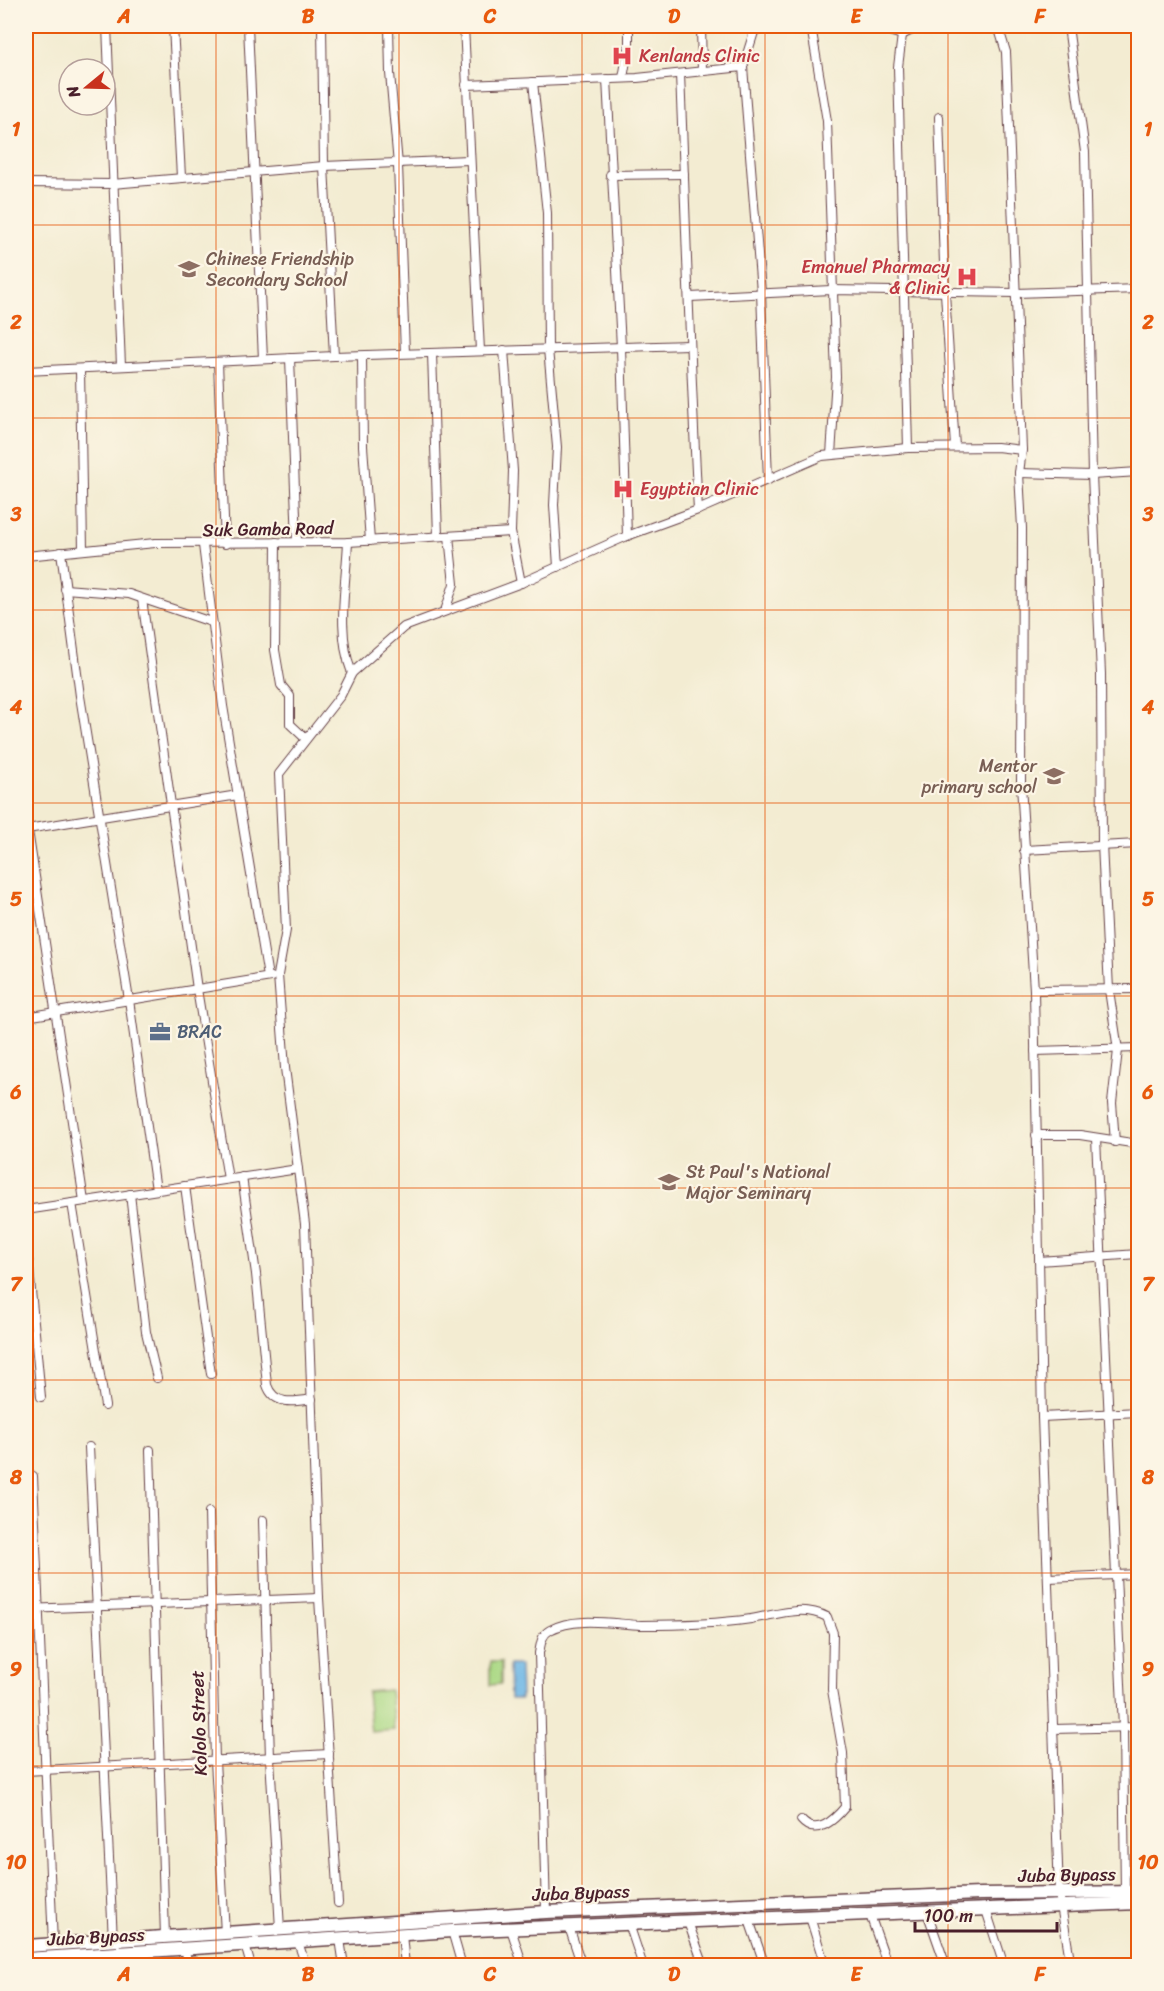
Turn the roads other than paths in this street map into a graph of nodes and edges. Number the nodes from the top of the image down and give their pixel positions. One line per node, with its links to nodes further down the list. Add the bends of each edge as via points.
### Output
1 (107, 26): 32 (street)
2 (173, 26): 30 (street)
3 (248, 26): 27 (street)
4 (322, 26): 26 (street)
5 (389, 26): 25 (street)
6 (464, 26): 22 (street)
7 (628, 26): 19 (street)
8 (701, 26): 17 (street)
9 (762, 26): 16 (street, via 754,32)
10 (811, 26): 34 (street, via 827,121)
11 (873, 26): 15 (street)
12 (920, 26): 15 (street)
13 (998, 26): 39 (street, via 1006,52)
14 (1068, 26): 35 (street, via 1085,152)
15 (902, 35): 38 (street, via 898,67)
16 (743, 67): 17 (street); 36 (street)
17 (702, 71): 18 (street)
18 (680, 74): 19 (street); 28 (street)
19 (623, 78): 20 (street)
20 (607, 79): 21 (street); 29 (street)
21 (533, 82): 22 (street); 43 (street, via 547,213)
22 (466, 85): 24 (street)
23 (939, 117): 37 (street)
24 (469, 160): 25 (street); 45 (street)
25 (398, 165): 26 (street); 47 (street)
26 (324, 166): 27 (street); 48 (street)
27 (254, 172): 30 (street); 51 (street)
28 (684, 174): 29 (street); 40 (street)
29 (610, 175): 42 (street)
30 (182, 177): 32 (street)
31 (26, 183): 32 (street)
32 (112, 184): 53 (street)
33 (1138, 289): 35 (street)
34 (831, 290): 36 (street); 38 (street); 59 (street, via 836,377)
35 (1087, 290): 39 (street); 62 (street)
36 (761, 292): 40 (street); 63 (street)
37 (945, 292): 38 (street); 39 (street); 56 (street)
38 (903, 293): 57 (street)
39 (1016, 293): 58 (street)
40 (690, 297): 41 (street)
41 (689, 345): 42 (street); 64 (street)
42 (621, 347): 43 (street); 68 (street)
43 (548, 349): 44 (street); 78 (street, via 557,447 554,505)
44 (504, 350): 45 (street); 65 (street, via 513,471)
45 (480, 351): 46 (street)
46 (432, 353): 47 (street); 66 (street)
47 (405, 354): 49 (street)
48 (334, 356): 49 (street); 50 (street)
49 (362, 357): 69 (street)
50 (290, 358): 51 (street); 71 (street)
51 (263, 359): 52 (street)
52 (218, 362): 53 (street); 73 (street)
53 (121, 366): 55 (street)
54 (26, 370): 55 (street)
55 (80, 370): 75 (street)
56 (955, 447): 57 (street); 58 (street)
57 (908, 448): 59 (street)
58 (1022, 450): 61 (street)
59 (831, 455): 63 (street)
60 (1138, 472): 62 (street)
61 (1019, 473): 62 (street); 93 (street)
62 (1092, 475): 91 (street, via 1101,674)
63 (768, 480): 64 (street)
64 (698, 510): 68 (street)
65 (511, 532): 67 (street, Suk Gamba Road); 79 (street)
66 (438, 536): 67 (street, Suk Gamba Road); 69 (street, Suk Gamba Road)
67 (449, 536): 82 (street, via 454,584)
68 (627, 536): 78 (street)
69 (370, 541): 72 (street, Suk Gamba Road)
70 (276, 542): 71 (street, Suk Gamba Road); 73 (street, Suk Gamba Road); 85 (street, via 275,650 281,685 290,696 290,724)
71 (297, 542): 72 (street, Suk Gamba Road)
72 (348, 543): 84 (street, via 344,654)
73 (225, 544): 74 (street, Suk Gamba Road)
74 (203, 545): 75 (street, Suk Gamba Road, via 155,543); 83 (street)
75 (83, 550): 76 (street, Suk Gamba Road)
76 (61, 552): 77 (street, Suk Gamba Road); 80 (street)
77 (26, 556)
78 (558, 567): 79 (street)
79 (521, 583): 82 (street)
80 (65, 589): 81 (street, via 129,594); 88 (street)
81 (142, 599): 83 (street); 87 (street)
82 (445, 611): 84 (street, via 395,632)
83 (211, 622): 86 (street)
84 (352, 673): 85 (street, via 341,695)
85 (306, 739): 94 (street, via 277,778 286,930)
86 (238, 795): 87 (street); 95 (street)
87 (171, 804): 88 (street); 96 (street)
88 (98, 816): 90 (street); 100 (street)
89 (26, 817): 90 (street)
90 (27, 829): 101 (street)
91 (1102, 844): 92 (street); 93 (street); 99 (street)
92 (1138, 844)
93 (1024, 850): 98 (street)
94 (278, 975): 95 (street); 110 (street)
95 (268, 977): 96 (street)
96 (197, 989): 100 (street); 112 (street)
97 (1138, 989): 99 (street)
98 (1034, 990): 99 (street); 105 (street)
99 (1109, 990): 104 (street)
100 (129, 1000): 101 (street); 114 (street)
101 (55, 1012): 102 (street); 116 (street)
102 (26, 1017)
103 (1138, 1048): 104 (street)
104 (1118, 1050): 105 (street); 108 (street, via 1113,1103)
105 (1035, 1051): 106 (street)
106 (1036, 1135): 107 (street); 122 (street)
107 (1096, 1138): 108 (street); 121 (street)
108 (1116, 1142): 109 (street)
109 (1138, 1144)
110 (298, 1169): 111 (street); 126 (street, via 305,1224)
111 (242, 1177): 112 (street); 126 (street, via 267,1385 278,1400)
112 (228, 1179): 113 (street)
113 (185, 1186): 114 (street); 123 (street)
114 (156, 1190): 115 (street)
115 (130, 1194): 116 (street); 124 (street, via 146,1332)
116 (84, 1201): 117 (street)
117 (72, 1203): 118 (street); 127 (street)
118 (26, 1210)
119 (26, 1237): 125 (street)
120 (1138, 1254): 121 (street)
121 (1100, 1257): 122 (street); 129 (street)
122 (1039, 1261): 130 (street)
123 (211, 1374)
124 (157, 1378)
125 (40, 1396)
126 (312, 1399): 139 (street)
127 (105, 1406)
128 (1138, 1412): 129 (street)
129 (1109, 1413): 130 (street); 137 (street)
130 (1042, 1417): 138 (street)
131 (89, 1447): 143 (street)
132 (150, 1450): 142 (street)
133 (33, 1476): 144 (street)
134 (208, 1512): 141 (street, Kololo Street)
135 (263, 1520): 140 (street)
136 (1138, 1574): 137 (street)
137 (1115, 1575): 138 (street); 147 (street)
138 (1049, 1578): 148 (street)
139 (319, 1598): 140 (street); 149 (street)
140 (264, 1601): 141 (street); 150 (street)
141 (211, 1604): 142 (street); 151 (street, Kololo Street)
142 (157, 1606): 143 (street); 152 (street)
143 (96, 1607): 144 (street); 153 (street)
144 (39, 1608): 145 (street); 154 (street)
145 (26, 1609)
146 (1138, 1727): 147 (street)
147 (1123, 1728): 148 (street); 159 (street)
148 (1053, 1729): 158 (street)
149 (329, 1754): 150 (street); 160 (street)
150 (270, 1758): 151 (street); 172 (street)
151 (215, 1761): 152 (street); 175 (street, Kololo Street)
152 (161, 1764): 153 (street); 177 (street)
153 (104, 1767): 154 (street); 179 (street)
154 (45, 1770): 155 (street); 181 (street)
155 (26, 1771)
156 (801, 1820): 164 (street, via 812,1827 823,1826 845,1807 843,1753 832,1690 833,1633 826,1617 807,1611 783,1612 732,1621 582,1624 550,1630 544,1635 539,1653)
157 (1138, 1892): 159 (main road, Juba Bypass)
158 (1059, 1893): 159 (main road, Juba Bypass); 162 (street); 164 (main road, Juba Bypass)
159 (1125, 1893)
160 (338, 1903)
161 (1138, 1903): 162 (main road, Juba Bypass)
162 (1060, 1907): 163 (main road, Juba Bypass); 205 (street)
163 (986, 1910): 165 (main road, Juba Bypass); 204 (street)
164 (546, 1911): 172 (main road, Juba Bypass)
165 (927, 1912): 166 (main road, Juba Bypass); 203 (street)
166 (870, 1915): 167 (main road, Juba Bypass); 189 (street)
167 (810, 1917): 168 (main road, Juba Bypass); 201 (street)
168 (749, 1920): 169 (main road, Juba Bypass); 200 (street)
169 (688, 1922): 170 (main road, Juba Bypass); 199 (street)
170 (629, 1924): 171 (main road, Juba Bypass); 198 (street)
171 (569, 1927): 173 (main road, Juba Bypass); 197 (street)
172 (280, 1929): 175 (main road, Juba Bypass)
173 (511, 1929): 174 (main road, Juba Bypass); 196 (street)
174 (452, 1931): 176 (main road, Juba Bypass); 195 (street)
175 (225, 1933): 177 (main road, Juba Bypass)
176 (402, 1934): 178 (main road, Juba Bypass); 194 (street)
177 (165, 1937): 179 (main road, Juba Bypass)
178 (340, 1939): 180 (main road, Juba Bypass); 193 (street)
179 (113, 1940): 181 (main road, Juba Bypass)
180 (298, 1942): 182 (main road, Juba Bypass); 192 (street)
181 (53, 1944): 183 (main road, Juba Bypass)
182 (245, 1945): 184 (main road, Juba Bypass); 191 (street)
183 (26, 1946)
184 (184, 1949): 186 (main road, Juba Bypass); 190 (street)
185 (26, 1959): 188 (main road, Juba Bypass)
186 (132, 1959): 187 (main road, Juba Bypass)
187 (100, 1960): 188 (main road, Juba Bypass)
188 (49, 1961)
189 (887, 1964): 202 (street)
190 (189, 1965)
191 (250, 1965)
192 (306, 1965)
193 (344, 1965)
194 (405, 1965)
195 (462, 1965)
196 (523, 1965)
197 (582, 1965)
198 (643, 1965)
199 (704, 1965)
200 (765, 1965)
201 (825, 1965)
202 (871, 1965)
203 (946, 1965)
204 (1004, 1965)
205 (1071, 1965)

